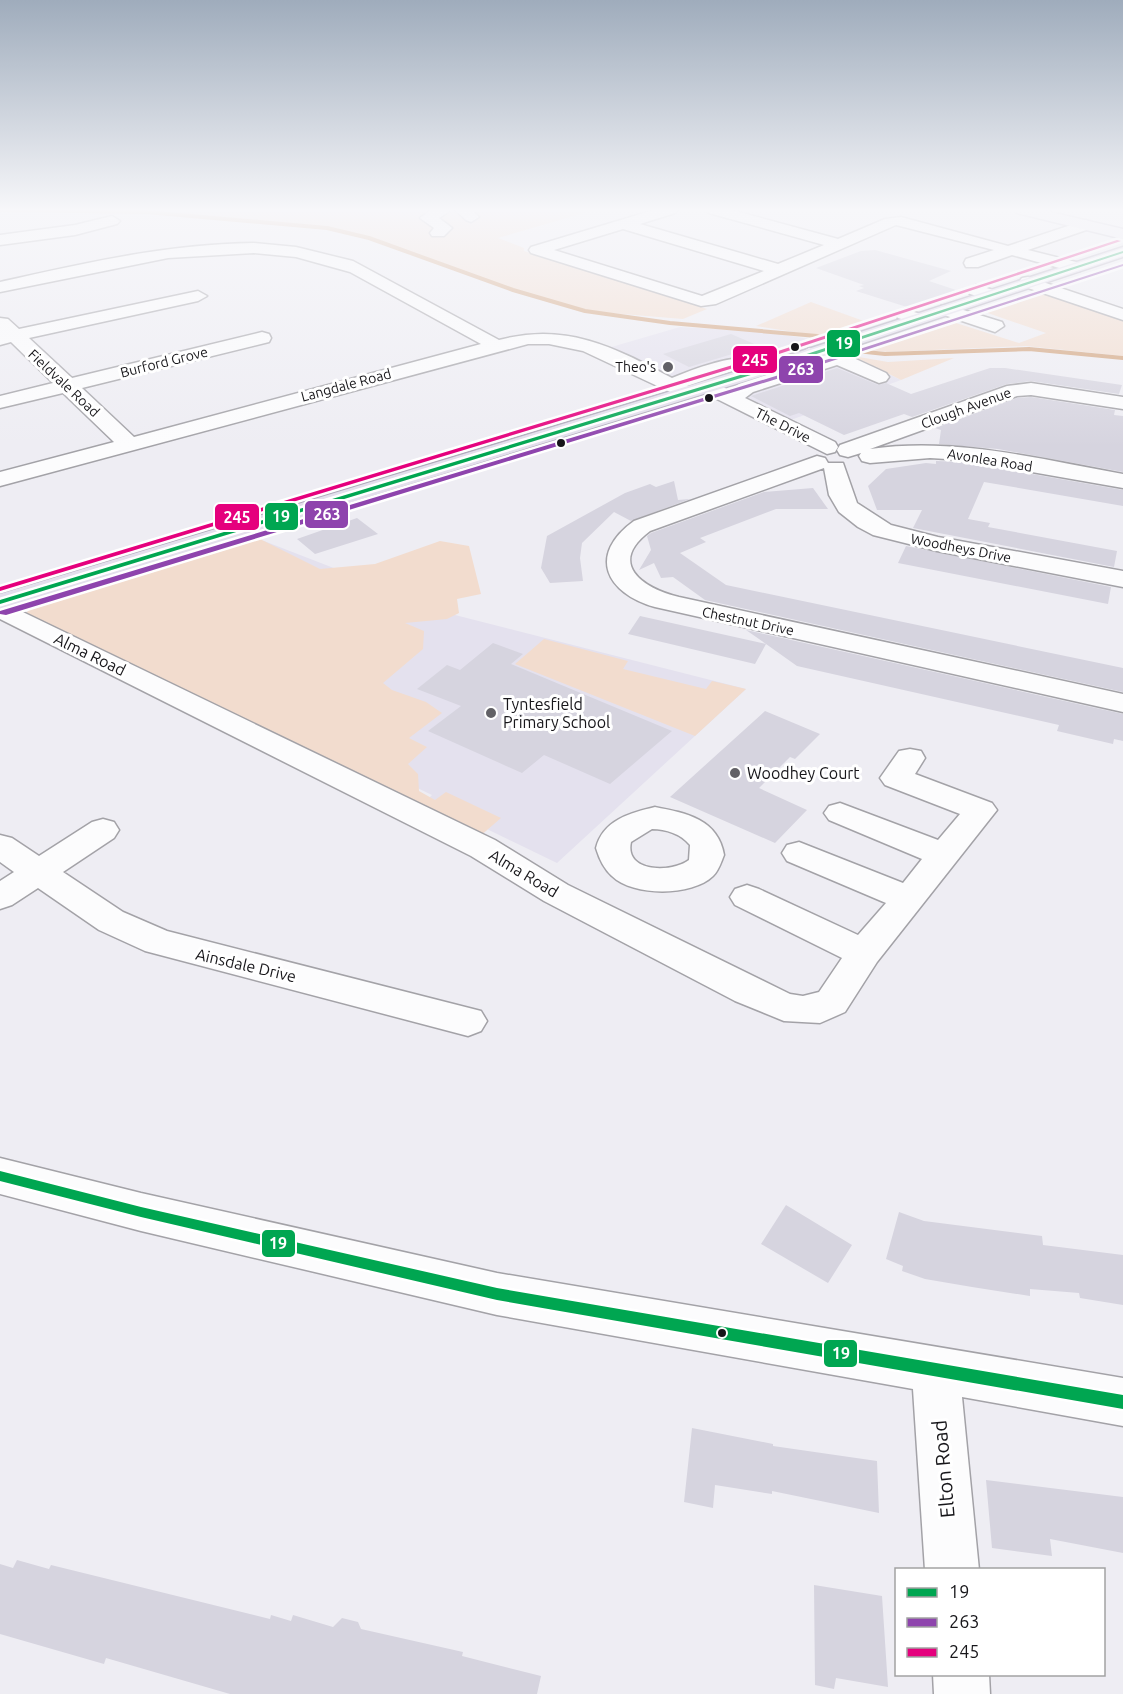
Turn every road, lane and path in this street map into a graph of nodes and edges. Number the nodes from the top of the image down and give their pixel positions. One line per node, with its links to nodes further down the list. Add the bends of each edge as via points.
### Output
1 (392, 289): 13 (street)
2 (659, 289): 3 (street, via 690,299 710,300)
3 (736, 289)
4 (997, 289): 7 (highway)
5 (1048, 289): 8 (street)
6 (198, 296): 11 (street)
7 (947, 310): 10 (street); 14 (highway, via 911,317)
8 (1123, 315)
9 (0, 321): 11 (street, Fieldvale Road)
10 (995, 326)
11 (7, 337): 17 (street, Fieldvale Road)
12 (262, 338): 17 (street, Burford Grove)
13 (495, 345): 18 (street, Langdale Road, via 527,338 570,339); 21 (street, Langdale Road)
14 (831, 351): 15 (highway); 16 (street); 18 (street, via 740,393)
15 (778, 365): 18 (highway); 18 (street, via 753,360)
16 (879, 376)
17 (67, 386): 19 (street, Burford Grove); 21 (street, Fieldvale Road)
18 (695, 394): 22 (street, The Drive); 26 (highway)
19 (0, 402)
20 (1123, 404): 22 (street, Clough Avenue, via 1032,389 1014,390)
21 (129, 444): 23 (street, Langdale Road)
22 (832, 456): 24 (street, Avonlea Road, via 931,451); 25 (street, Woodheys Drive, via 847,507 882,530); 28 (street, Chestnut Drive, via 642,526 622,540 617,552 624,575 638,591 682,606)
23 (0, 478)
24 (1123, 482)
25 (1123, 579)
26 (0, 602)
27 (0, 609): 40 (street, Alma Road, via 483,848)
28 (1123, 703)
29 (909, 758): 34 (street, Alma Road, via 896,778 981,810)
30 (840, 813): 34 (street)
31 (103, 830): 35 (street)
32 (0, 846): 35 (street, Ainsdale Drive)
33 (799, 853): 39 (street)
34 (944, 855): 39 (street, Alma Road)
35 (40, 872): 37 (street); 42 (street, Ainsdale Drive, via 111,921 158,942)
36 (639, 877): 40 (street)
37 (0, 897)
38 (747, 897): 41 (street)
39 (907, 898): 41 (street, Alma Road)
40 (602, 915): 41 (street, Alma Road, via 748,991 802,1010 820,1009 832,1002)
41 (864, 953)
42 (468, 1021)
43 (0, 1176): 44 (street, via 497,1294)
44 (935, 1370): 45 (street); 46 (street, Elton Road)
45 (1123, 1402)
46 (952, 1568)
47 (961, 1676): 48 (street)
48 (962, 1694)

